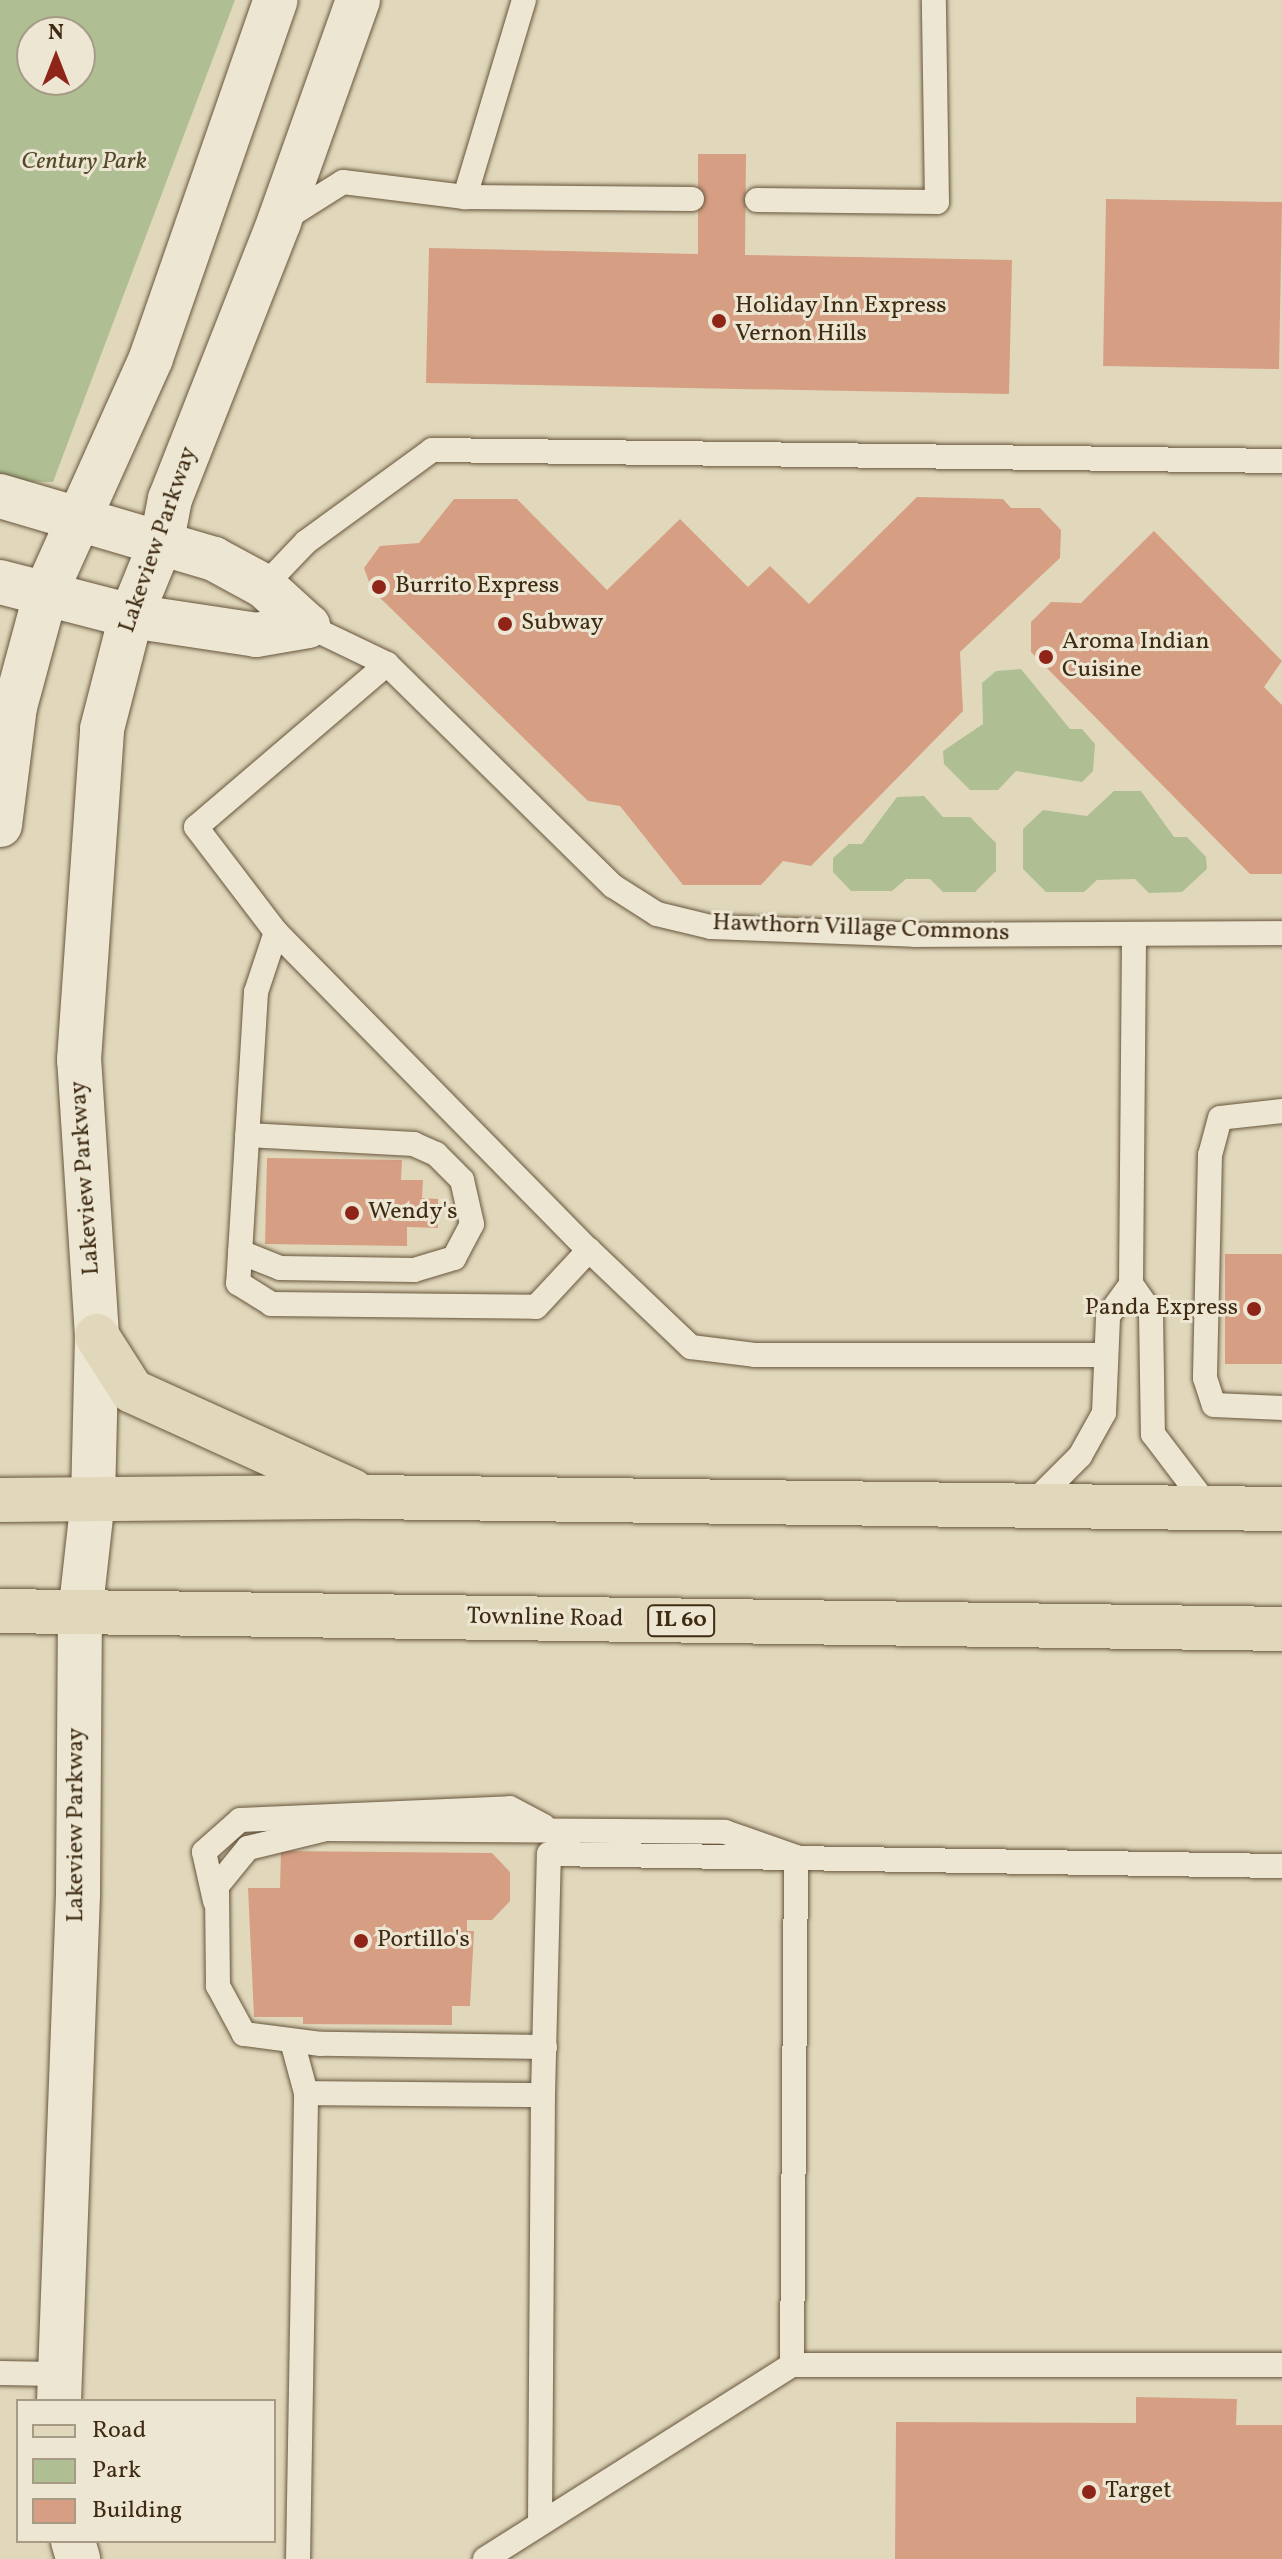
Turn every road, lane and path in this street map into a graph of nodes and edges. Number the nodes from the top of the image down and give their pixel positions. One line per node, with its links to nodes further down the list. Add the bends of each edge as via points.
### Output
1 (276, 0): 11 (street, via 151,358)
2 (358, 0): 8 (street, Lakeview Parkway)
3 (524, 0): 5 (lane)
4 (934, 0): 7 (lane, via 937,202)
5 (465, 197): 6 (lane); 8 (lane, via 343,182)
6 (692, 199)
7 (757, 200)
8 (279, 222): 12 (street, Lakeview Parkway, via 170,499)
9 (1282, 461): 14 (lane, via 432,450 306,542)
10 (0, 496): 11 (street)
11 (79, 517): 12 (street); 15 (street)
12 (162, 540): 14 (street); 16 (street, Lakeview Parkway)
13 (0, 582): 15 (street)
14 (264, 586): 17 (street)
15 (46, 592): 16 (street); 19 (street, via 15,707)
16 (131, 616): 17 (street, via 256,635); 28 (street, Lakeview Parkway, via 102,729 79,1060)
17 (308, 626): 18 (lane, Hawthorn Village Commons)
18 (387, 664): 20 (lane, via 196,827); 22 (lane, Hawthorn Village Commons, via 613,886 657,914 711,927)
19 (0, 825)
20 (276, 932): 24 (lane, via 256,992); 25 (lane)
21 (1282, 933): 22 (lane, Hawthorn Village Commons)
22 (1134, 936): 27 (lane)
23 (1282, 1111): 30 (lane, via 1220,1118 1210,1155 1205,1378 1214,1405)
24 (247, 1135): 26 (lane); 26 (lane, via 414,1144 436,1154 462,1180 472,1224 454,1258 414,1270 280,1268)
25 (589, 1250): 26 (lane, via 536,1307 271,1304 238,1283); 29 (lane, via 691,1347 755,1355)
26 (240, 1252)
27 (1131, 1284): 29 (lane, via 1108,1316); 35 (lane, via 1151,1313 1153,1434)
28 (97, 1336): 31 (main road, via 132,1391); 32 (street, Lakeview Parkway)
29 (1105, 1355): 34 (lane, via 1104,1413 1080,1456)
30 (1282, 1408)
31 (365, 1497): 32 (main road); 34 (main road)
32 (93, 1499): 33 (main road); 38 (street, Lakeview Parkway)
33 (0, 1500)
34 (1030, 1506): 35 (main road)
35 (1210, 1509): 36 (main road)
36 (1282, 1509)
37 (0, 1611): 38 (main road, Townline Road / IL 60)
38 (80, 1615): 39 (main road, Townline Road / IL 60); 49 (street, Lakeview Parkway, via 78,1894)
39 (1282, 1629)
40 (796, 1857): 41 (lane); 42 (lane, via 725,1832 550,1829 326,1829 248,1848 217,1886 218,1986 244,2034); 43 (lane, via 549,1854); 46 (lane)
41 (1282, 1866)
42 (292, 2041): 43 (lane); 44 (lane)
43 (545, 2047): 45 (lane)
44 (306, 2093): 45 (lane); 51 (lane)
45 (543, 2095): 50 (lane)
46 (792, 2365): 47 (lane); 50 (lane)
47 (1282, 2365)
48 (0, 2373): 49 (lane)
49 (58, 2388)
50 (540, 2522): 52 (lane)
51 (298, 2559)
52 (485, 2559)

